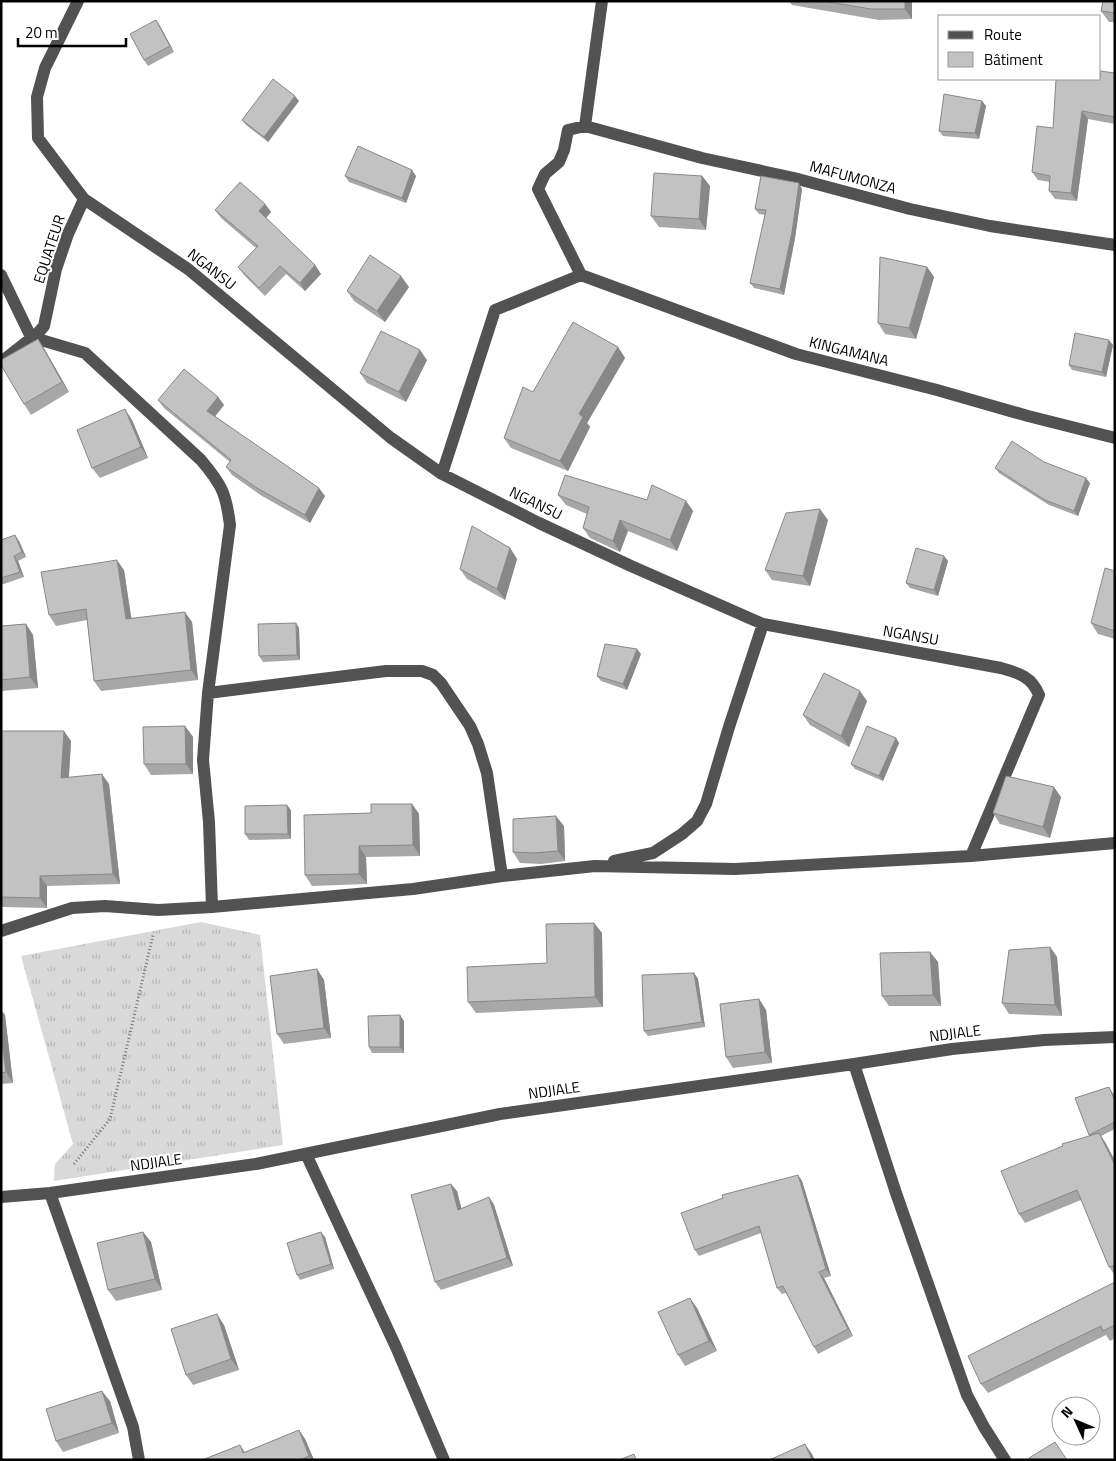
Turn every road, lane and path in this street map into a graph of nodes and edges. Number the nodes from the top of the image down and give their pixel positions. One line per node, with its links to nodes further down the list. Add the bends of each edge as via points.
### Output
1 (78, 1): 4 (street, via 45,68 37,97 38,138)
2 (602, 1): 3 (street)
3 (585, 126): 5 (street, MAFUMONZA, via 910,209 990,226); 7 (street, via 568,130 559,162 545,174 538,189)
4 (84, 199): 8 (street, EQUATEUR, via 56,269 44,326); 11 (street, NGANSU, via 188,269 391,438)
5 (1115, 246)
6 (1, 275): 8 (street)
7 (581, 275): 10 (street, KINGAMANA, via 796,354); 11 (street, via 495,310)
8 (31, 337): 9 (street, EQUATEUR); 13 (street, via 85,353 217,479 227,501 230,525)
9 (1, 362)
10 (1115, 438)
11 (442, 474): 12 (street, NGANSU, via 631,566)
12 (763, 624): 15 (street, NGANSU, via 1001,668 1032,682 1038,695); 16 (street, via 706,804 697,820 653,853)
13 (208, 693): 17 (street, via 386,671 422,671 433,675 470,726 478,744 487,774); 18 (street, via 203,760)
14 (1115, 843): 15 (street)
15 (970, 856): 16 (street, via 735,869)
16 (595, 866): 17 (street)
17 (502, 876): 18 (street, via 412,889)
18 (212, 907): 19 (street)
19 (158, 910): 20 (street, via 105,906 72,908); 24 (path, via 110,1119)
20 (1, 930)
21 (1115, 1037): 22 (street, NDJIALE, via 952,1049)
22 (854, 1064): 23 (street, NDJIALE, via 500,1114); 28 (street, via 967,1395)
23 (306, 1154): 24 (street, NDJIALE); 27 (street, via 396,1347)
24 (50, 1193): 25 (street, NDJIALE); 26 (street, via 133,1427)
25 (1, 1197)
26 (139, 1460)
27 (444, 1460)
28 (1005, 1460)

